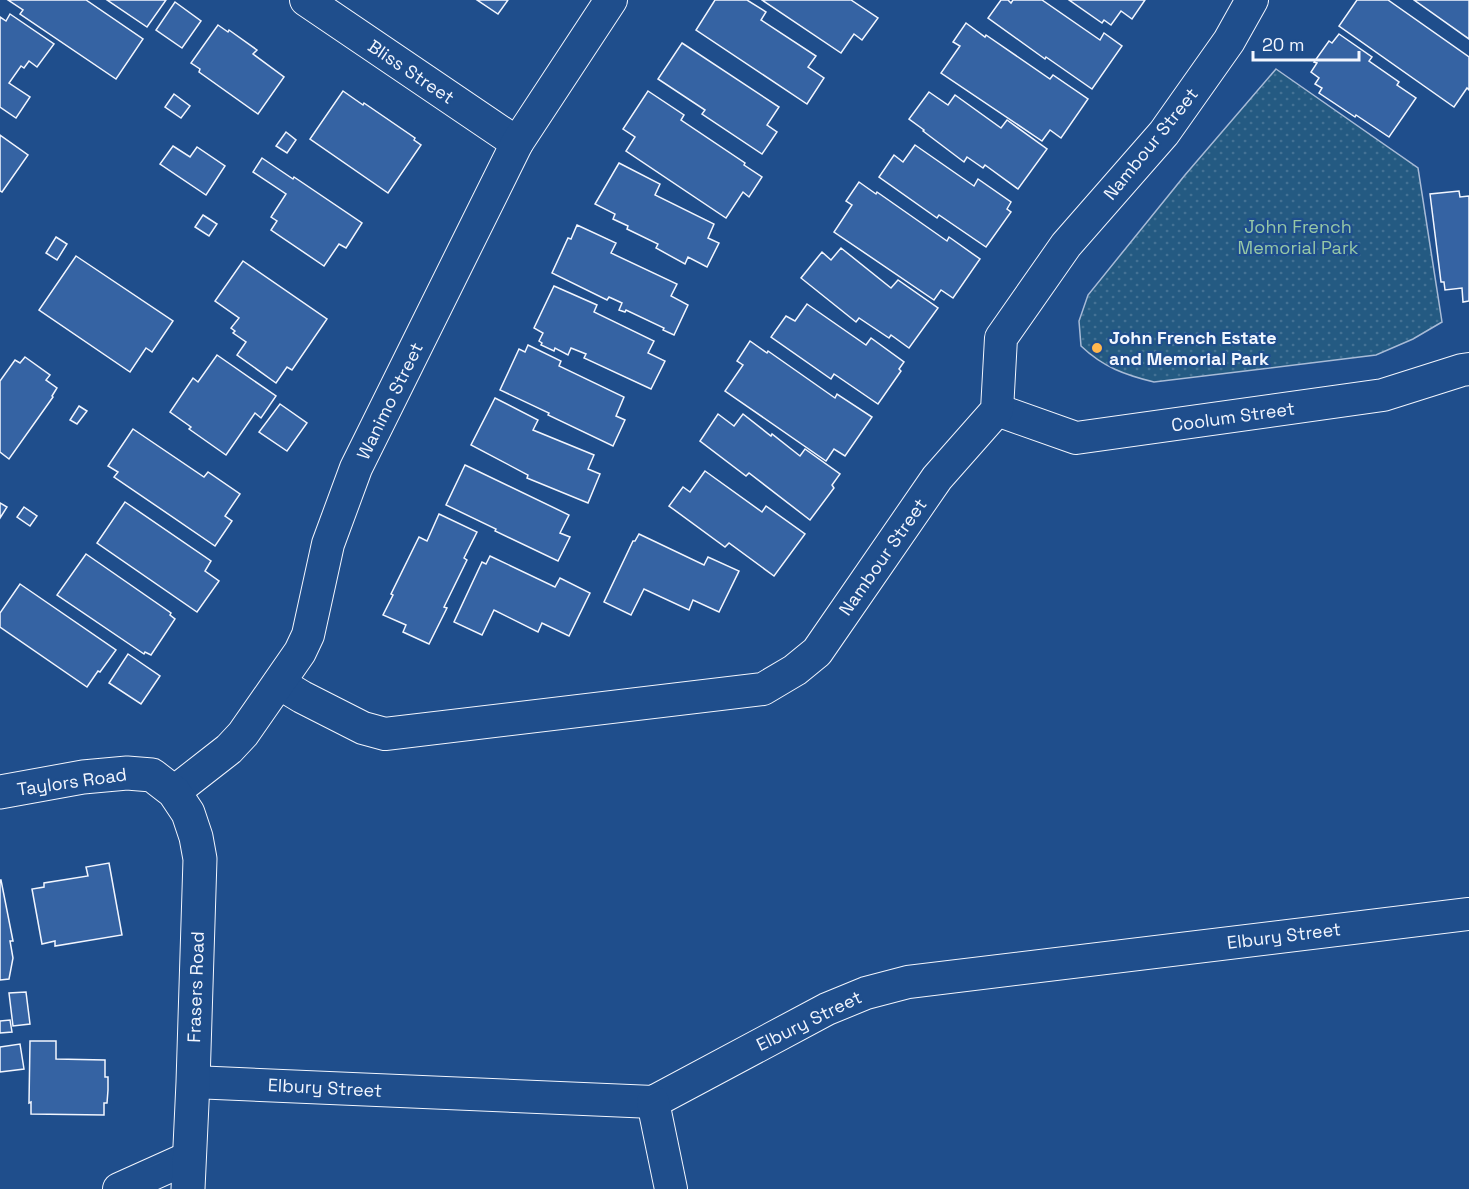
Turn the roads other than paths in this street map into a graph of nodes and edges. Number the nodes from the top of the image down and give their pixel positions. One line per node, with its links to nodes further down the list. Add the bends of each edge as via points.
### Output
1 (306, 0): 4 (street, Bliss Street)
2 (611, 0): 4 (street, Wanimo Street)
3 (1252, 0): 6 (street, Nambour Street, via 1229,41 1164,133 1066,245 1001,338)
4 (518, 144): 7 (street, Wanimo Street, via 356,468 328,544 308,635)
5 (1469, 369): 6 (street, Coolum Street, via 1383,395 1076,438)
6 (997, 410): 7 (street, Nambour Street, via 937,478 817,652 763,689 385,734 363,728)
7 (279, 683): 9 (street, Wanimo Street, via 229,749)
8 (0, 792): 9 (street, Taylors Road, via 127,773 152,775)
9 (174, 792): 11 (street, Frasers Road, via 188,813 200,859)
10 (1469, 914): 12 (street, Elbury Street, via 908,982 827,1009)
11 (193, 1082): 12 (street, Elbury Street); 13 (street, Frasers Road)
12 (653, 1102): 15 (street)
13 (188, 1174): 14 (street)
14 (119, 1189)
15 (671, 1189)

